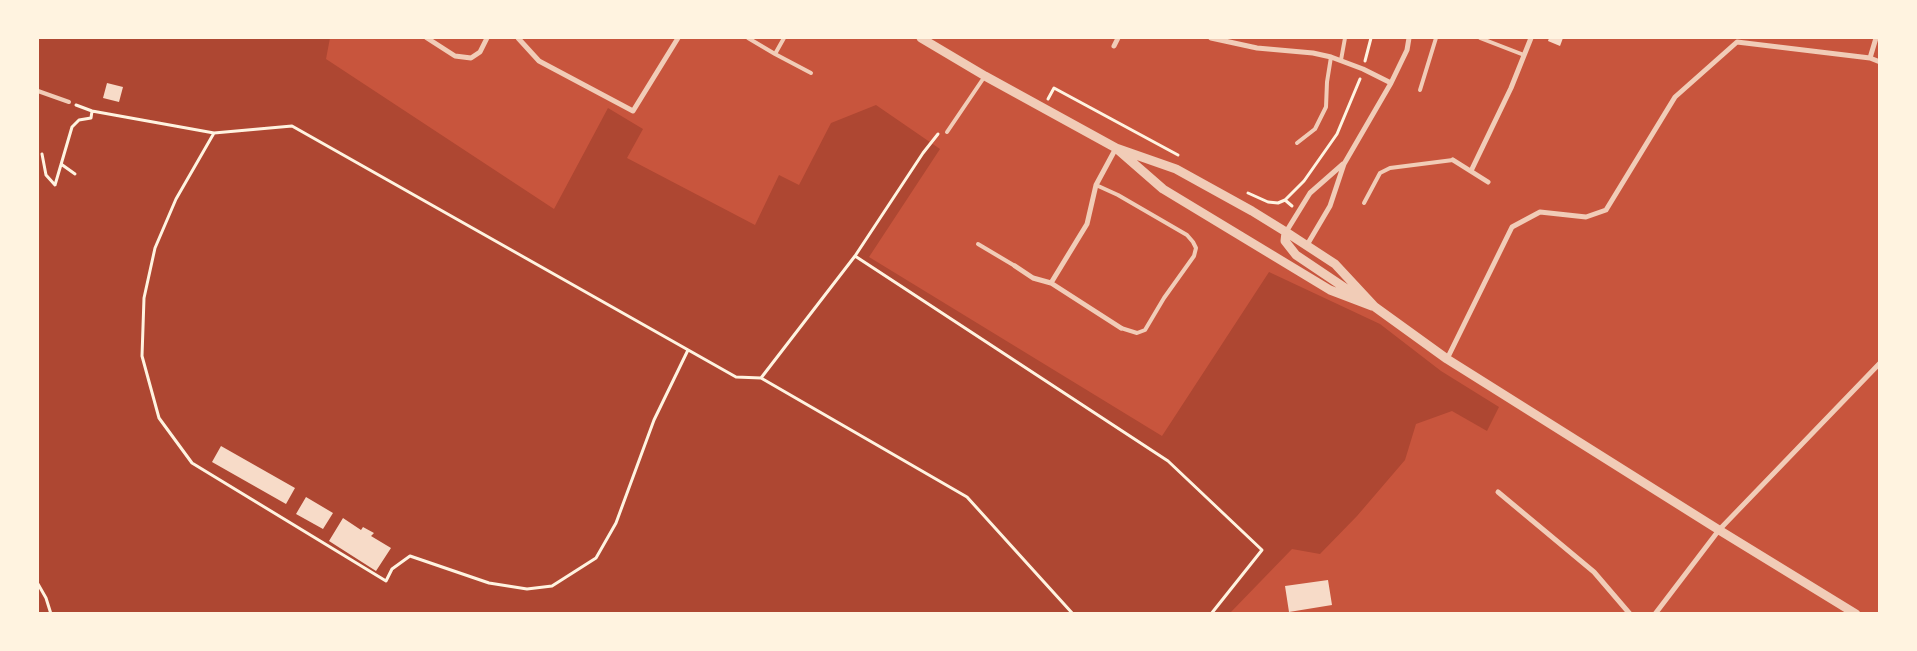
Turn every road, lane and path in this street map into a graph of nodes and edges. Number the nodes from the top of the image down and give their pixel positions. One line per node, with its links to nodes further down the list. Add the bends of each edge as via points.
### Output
1 (427, 38): 2 (street, via 455,56 471,58 480,52)
2 (487, 38)
3 (518, 38): 4 (street, via 539,61 633,111)
4 (678, 38)
5 (748, 38): 18 (lane)
6 (784, 38): 18 (lane)
7 (921, 38): 26 (street)
8 (1118, 38): 17 (street)
9 (1211, 38): 20 (street, via 1257,48)
10 (1345, 38): 22 (lane)
11 (1371, 38): 24 (path)
12 (1409, 38): 27 (street)
13 (1436, 38): 29 (lane)
14 (1480, 38): 19 (lane)
15 (1531, 38): 19 (street)
16 (1876, 38): 21 (street)
17 (1114, 46)
18 (775, 54): 25 (lane)
19 (1525, 56): 43 (street)
20 (1331, 57): 22 (street); 36 (lane, via 1326,107 1315,129)
21 (1870, 58): 23 (street); 62 (street, via 1737,42 1675,97 1606,210 1586,217 1540,212 1512,227)
22 (1341, 60): 24 (street)
23 (1880, 62)
24 (1363, 69): 27 (street); 48 (path, via 1337,134 1304,181)
25 (811, 73)
26 (985, 76): 31 (street); 34 (lane)
27 (1391, 83): 42 (street)
28 (38, 90): 30 (lane)
29 (1420, 90)
30 (68, 102): 32 (path)
31 (1043, 108): 37 (street); 39 (path, via 1054,88)
32 (92, 111): 35 (path); 41 (path, via 91,118 79,120 72,127)
33 (942, 129): 55 (path)
34 (947, 132)
35 (214, 133): 61 (path, via 292,126); 61 (path, via 176,199 155,248 144,298 142,356 159,418 192,463 386,582 392,569 410,556 489,583 527,589 552,586 596,558 616,523 654,420)
36 (1297, 143)
37 (1116, 148): 46 (street); 51 (street, via 1176,169); 56 (street, via 1163,189)
38 (42, 154): 41 (path, via 46,175 55,185)
39 (1180, 156)
40 (1453, 160): 43 (street); 49 (lane, via 1390,168 1380,173)
41 (61, 164): 44 (path)
42 (1344, 164): 50 (street, via 1310,193); 53 (street, via 1330,206)
43 (1471, 171): 45 (street)
44 (75, 174)
45 (1488, 182)
46 (1096, 185): 58 (street, via 1087,224); 60 (lane, via 1187,235 1196,248 1194,256 1145,330 1137,333)
47 (1239, 188): 48 (path, via 1268,202)
48 (1285, 200): 50 (path)
49 (1364, 203)
50 (1298, 211): 51 (street)
51 (1286, 232): 53 (street); 54 (street, via 1285,241)
52 (978, 244): 57 (lane)
53 (1307, 245): 54 (street); 59 (street, via 1335,264)
54 (1296, 255): 56 (street); 59 (street)
55 (855, 256): 64 (path); 70 (path, via 1168,461 1262,550)
56 (1281, 261): 59 (street, via 1330,290)
57 (1015, 266): 58 (street, via 1033,278)
58 (1051, 283): 60 (street)
59 (1375, 307): 62 (street)
60 (1121, 328)
61 (688, 350): 64 (path, via 736,377)
62 (1447, 358): 66 (street)
63 (1880, 363): 66 (street)
64 (761, 378): 69 (path, via 967,497)
65 (1498, 492): 71 (street, via 1594,572)
66 (1719, 530): 72 (street); 73 (street)
67 (38, 584): 68 (path)
68 (51, 614)
69 (1073, 614)
70 (1211, 614)
71 (1630, 614)
72 (1655, 614)
73 (1856, 614)

